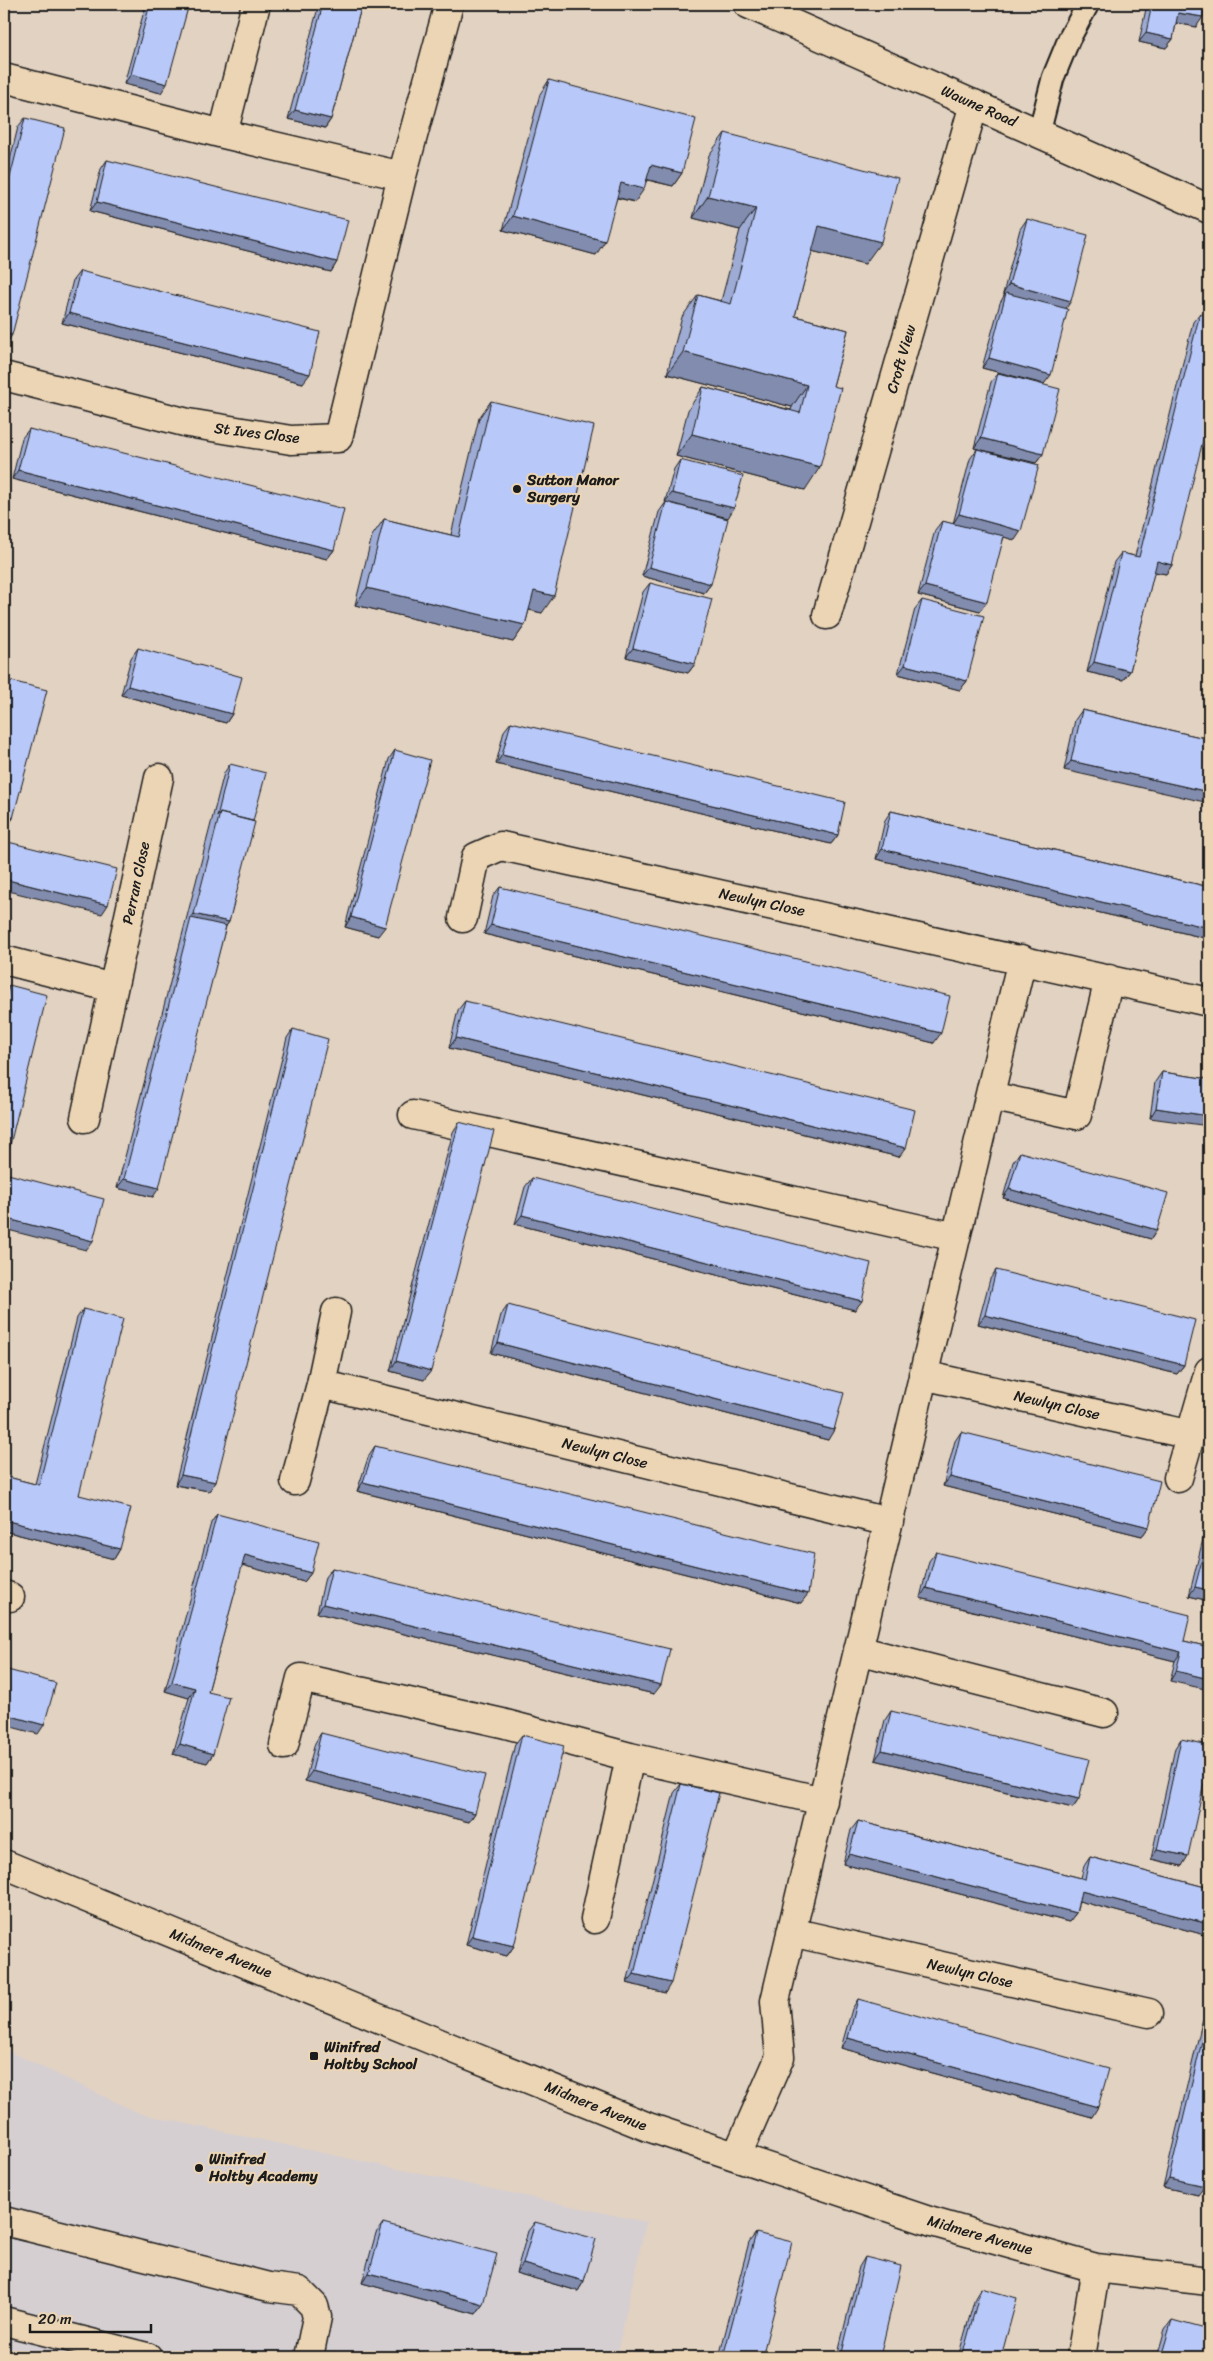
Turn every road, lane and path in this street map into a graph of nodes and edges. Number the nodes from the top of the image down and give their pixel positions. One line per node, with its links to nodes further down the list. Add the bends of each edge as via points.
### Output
1 (256, 4): 8 (street)
2 (450, 4): 9 (street, St Ives Close)
3 (748, 4): 6 (street, Wawne Road)
4 (1088, 4): 7 (lane, via 1053,78)
5 (4, 78): 8 (street)
6 (974, 104): 7 (street, Wawne Road); 12 (street, Croft View)
7 (1039, 133): 10 (street, Wawne Road)
8 (224, 134): 9 (street)
9 (402, 176): 11 (street, St Ives Close, via 338,438 291,440 188,424)
10 (1209, 209)
11 (4, 376)
12 (827, 614)
13 (159, 778): 18 (street, Perran Close)
14 (463, 918): 15 (street, Newlyn Close, via 476,857 501,846)
15 (1022, 959): 17 (street, Newlyn Close); 20 (street)
16 (4, 960): 18 (street)
17 (1109, 979): 19 (street, Newlyn Close); 20 (street, via 1077,1115)
18 (113, 988): 22 (street, Perran Close)
19 (1209, 1002)
20 (990, 1096): 23 (street)
21 (413, 1115): 23 (street)
22 (86, 1118)
23 (956, 1237): 26 (street)
24 (336, 1312): 27 (street)
25 (1209, 1371): 28 (street)
26 (923, 1375): 28 (street, Newlyn Close); 31 (street)
27 (321, 1384): 30 (street); 31 (street, Newlyn Close)
28 (1191, 1435): 29 (street)
29 (1178, 1478)
30 (295, 1481)
31 (889, 1522): 32 (street)
32 (858, 1650): 33 (street); 36 (street)
33 (1104, 1713)
34 (284, 1745): 35 (street, via 301,1678 502,1723)
35 (630, 1757): 36 (street); 38 (street)
36 (823, 1801): 39 (street)
37 (4, 1864): 41 (street, Midmere Avenue, via 648,2127)
38 (595, 1919)
39 (791, 1932): 40 (street, Newlyn Close); 41 (street, via 775,2000 780,2057)
40 (1149, 2013)
41 (738, 2155): 43 (street, Midmere Avenue, via 932,2222)
42 (4, 2220): 47 (street, via 299,2292 314,2306 317,2317)
43 (1096, 2268): 44 (street, Midmere Avenue); 48 (street)
44 (1209, 2281)
45 (4, 2321): 46 (street)
46 (146, 2357)
47 (309, 2357)
48 (1081, 2357)

